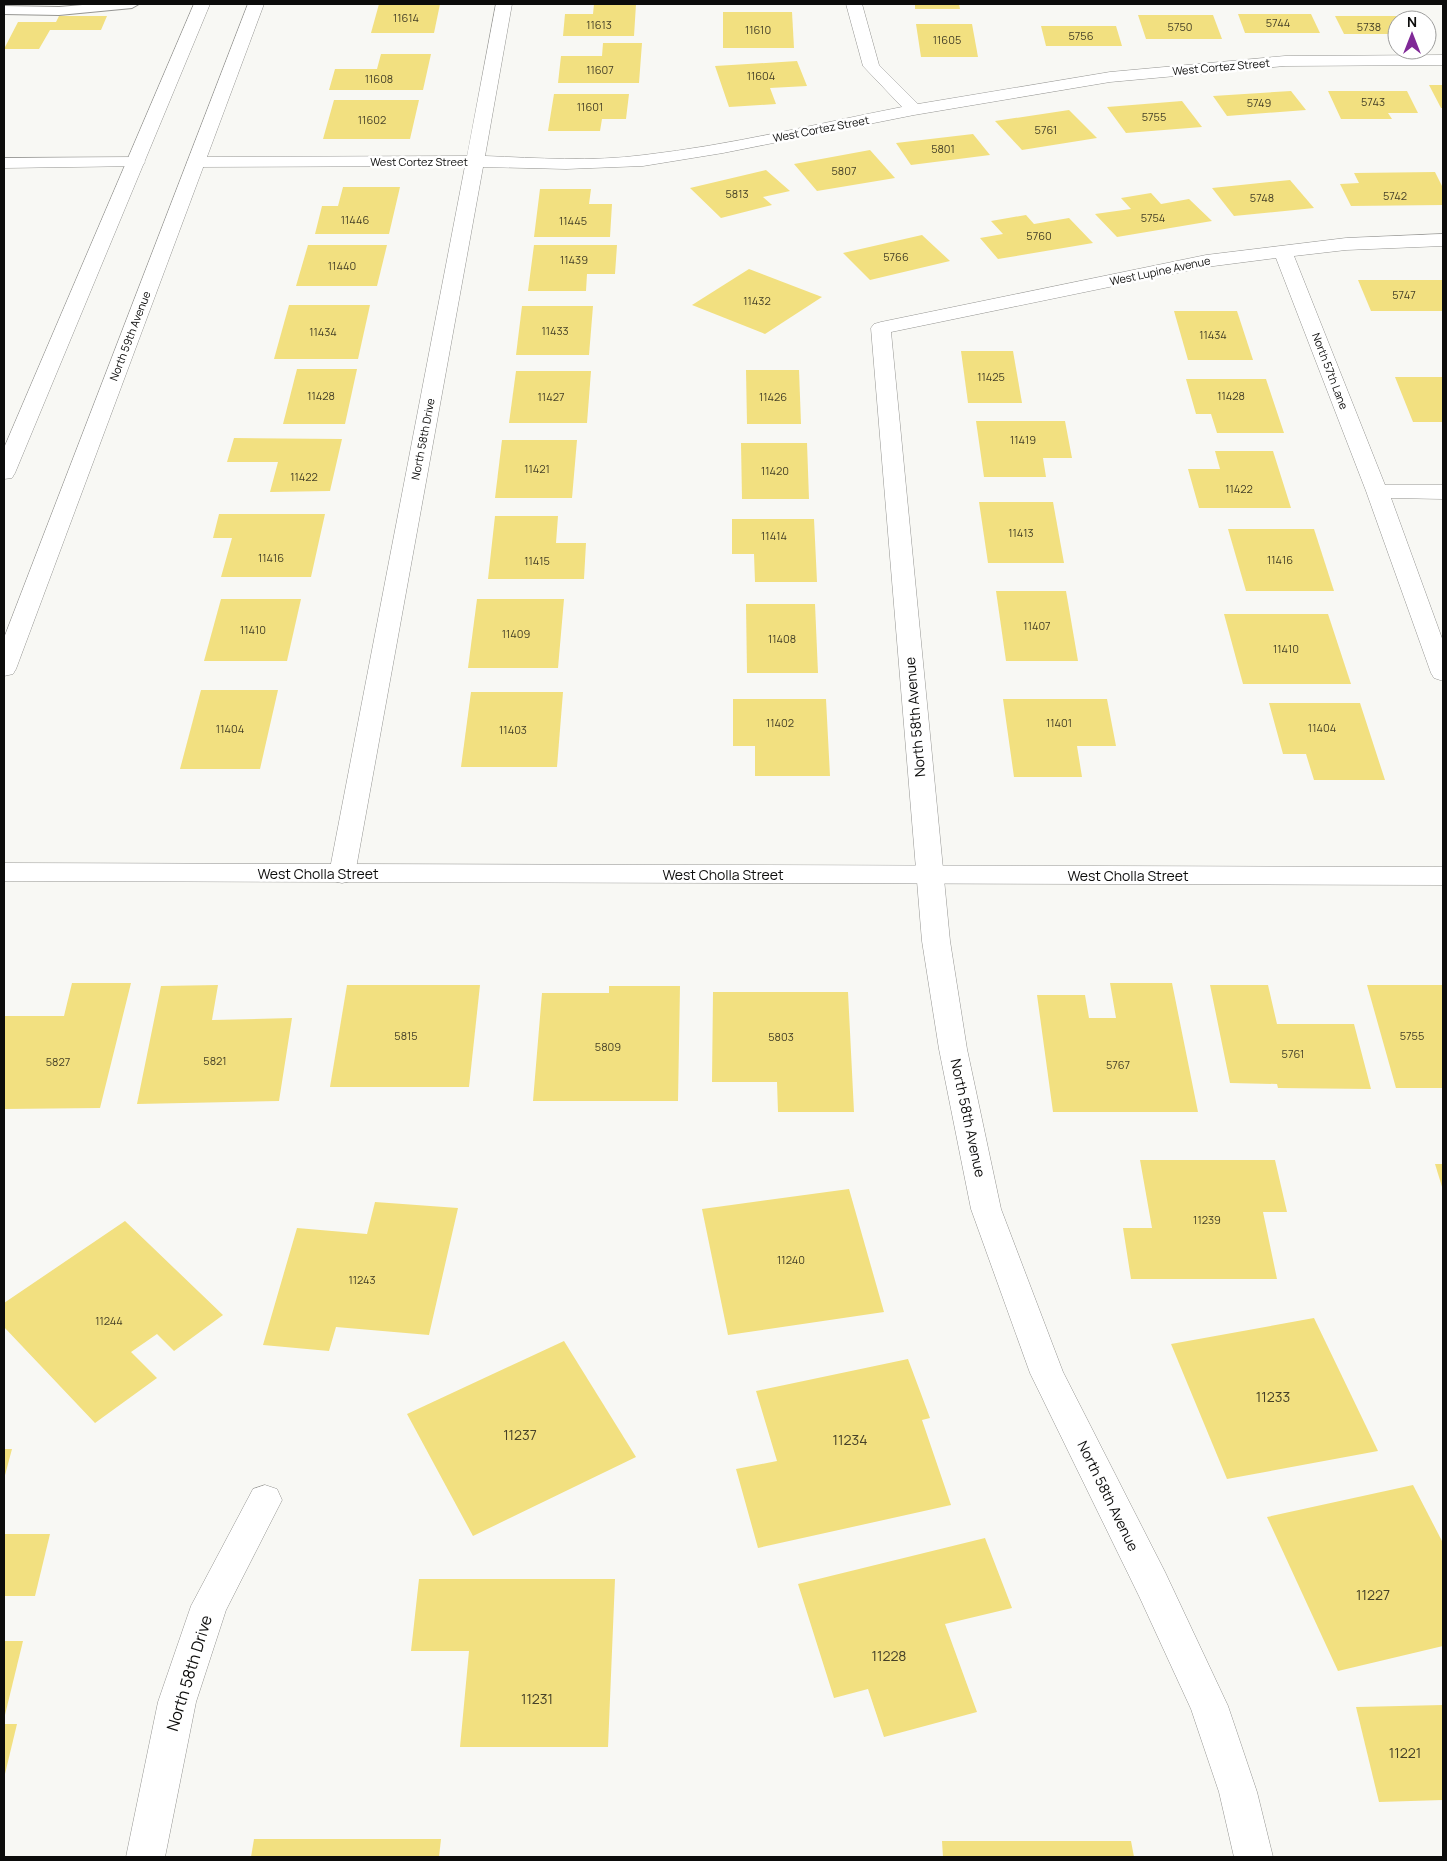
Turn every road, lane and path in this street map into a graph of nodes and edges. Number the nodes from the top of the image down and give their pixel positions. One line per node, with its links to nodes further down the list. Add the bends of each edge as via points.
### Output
1 (132, 4): 6 (lane, via 59,11)
2 (202, 4): 11 (street)
3 (256, 4): 12 (street, North 59th Avenue)
4 (504, 4): 9 (street, North 58th Drive)
5 (854, 4): 8 (street, via 871,66)
6 (4, 10)
7 (1443, 60): 8 (street, West Cortez Street, via 1285,61 1110,77)
8 (914, 110): 9 (street, West Cortez Street, via 643,161 566,164)
9 (475, 161): 12 (street, West Cortez Street); 22 (street, North 58th Drive)
10 (4, 162): 11 (street)
11 (136, 162): 16 (street)
12 (196, 162): 19 (street, North 59th Avenue)
13 (1443, 240): 14 (street, West Lupine Avenue, via 1346,244)
14 (1283, 251): 15 (street, West Lupine Avenue, via 1206,261); 17 (street, North 57th Lane)
15 (881, 328): 23 (street, North 58th Avenue)
16 (4, 473)
17 (1377, 492): 18 (street); 20 (street, North 57th Lane)
18 (1443, 492)
19 (4, 669)
20 (1443, 673)
21 (4, 872): 22 (street, West Cholla Street)
22 (342, 874): 23 (street, West Cholla Street)
23 (930, 876): 24 (street, West Cholla Street); 27 (street, North 58th Avenue, via 936,941 953,1049 986,1209 1047,1373 1209,1706 1238,1792)
24 (1443, 876)
25 (265, 1500): 26 (street, North 58th Drive, via 209,1606 177,1702)
26 (145, 1857)
27 (1253, 1857)

